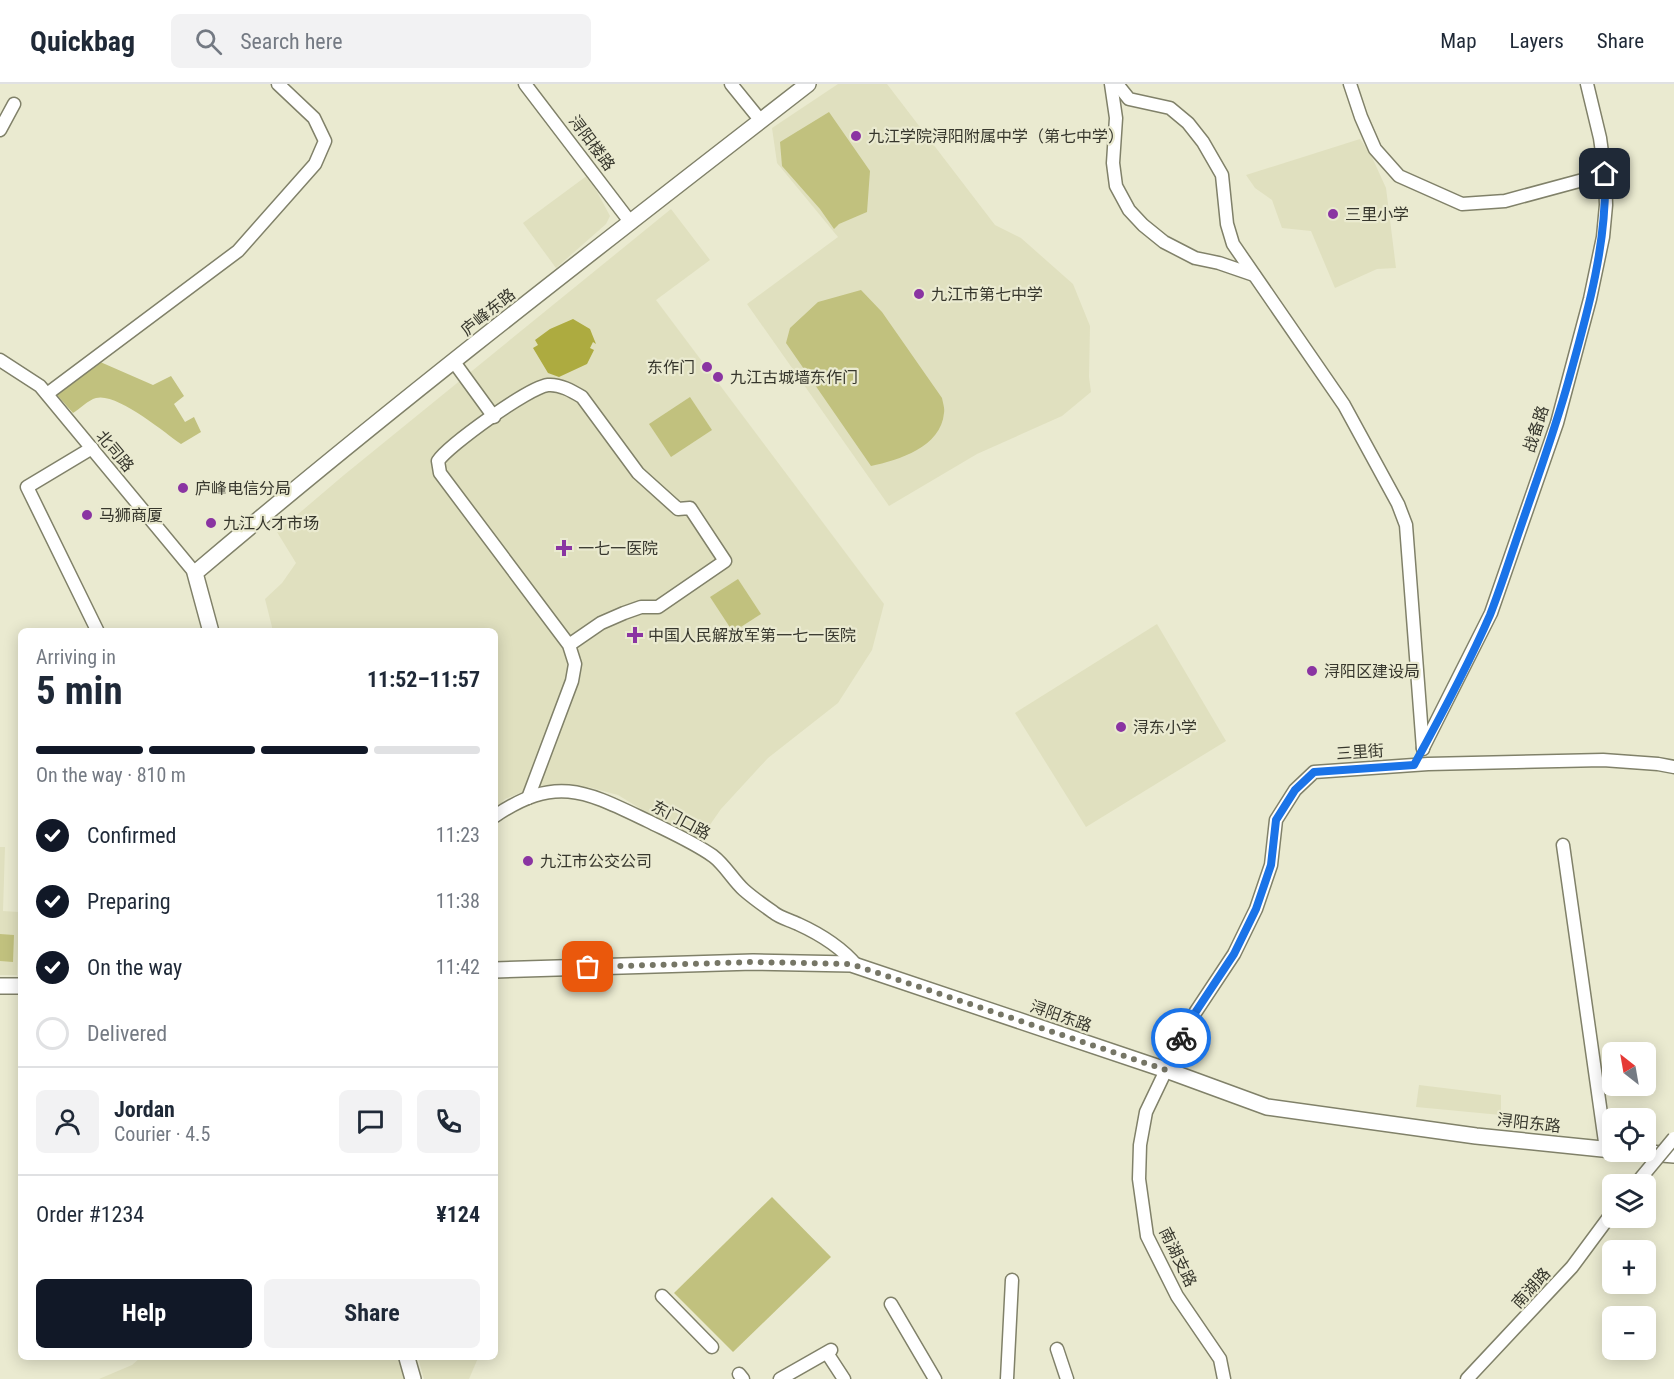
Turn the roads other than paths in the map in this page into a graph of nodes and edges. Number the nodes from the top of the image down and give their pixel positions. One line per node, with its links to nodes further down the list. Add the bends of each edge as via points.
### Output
1 (278, 84): 17 (street, via 314,118 325,141 315,164 238,251)
2 (525, 84): 13 (street, 浔阳楼路)
3 (731, 84): 10 (street)
4 (808, 84): 10 (main road, 庐峰东路)
5 (1112, 84): 14 (street, via 1116,186 1129,210 1164,242 1195,258)
6 (1117, 84): 14 (street, via 1129,99 1170,108 1203,142 1222,175 1233,244)
7 (1350, 84): 12 (street, via 1375,149 1399,177 1462,204 1505,201)
8 (1587, 84): 12 (street, 战备路)
9 (14, 104): 11 (street)
10 (761, 121): 13 (main road, 庐峰东路)
11 (0, 130)
12 (1605, 174): 24 (street, 战备路, via 1601,248 1557,423 1491,613)
13 (631, 223): 16 (main road, 庐峰东路)
14 (1254, 275): 24 (street, via 1344,405 1406,525)
15 (0, 360): 17 (street, 北司路)
16 (454, 362): 18 (street); 20 (main road, 庐峰东路)
17 (46, 394): 19 (street, 北司路)
18 (494, 417): 23 (street, via 444,453 438,462 440,473); 23 (street, via 545,385 572,390 582,397 638,473 678,509 690,508 725,561 658,607 641,607 616,616)
19 (92, 448): 20 (street, 北司路); 21 (street, via 27,487)
20 (195, 573): 22 (main road)
21 (96, 628)
22 (210, 628)
23 (569, 645): 27 (street, via 575,664 572,681)
24 (1423, 749): 25 (street, 战备路)
25 (1414, 765): 26 (street, 三里街, via 1603,760); 34 (street, 三里街, via 1314,772 1295,790 1276,820 1271,865 1256,909 1234,954 1189,1022)
26 (1674, 767)
27 (528, 798): 28 (street, 东门口路); 30 (street, 东门口路, via 562,791 584,794 605,800 689,841 715,857 745,890 776,915 832,944)
28 (498, 814)
29 (1563, 845): 35 (street)
30 (857, 966): 31 (main road, 浔阳东路, via 753,962); 34 (main road, 浔阳东路)
31 (498, 970)
32 (0, 986): 33 (main road)
33 (18, 986)
34 (1166, 1070): 37 (main road, 浔阳东路, via 1267,1107 1476,1136); 54 (street, 南湖支路, via 1146,1112 1140,1145 1139,1179 1147,1236 1178,1296 1220,1359)
35 (1603, 1108)
36 (1674, 1138): 40 (street, bridge)
37 (1602, 1148)
38 (1656, 1154): 39 (main road)
39 (1674, 1155)
40 (1644, 1174)
41 (1602, 1226): 55 (street, 南湖路, via 1572,1267)
42 (1012, 1280): 52 (street)
43 (662, 1296): 45 (street)
44 (891, 1304): 48 (street)
45 (712, 1347)
46 (1057, 1349): 53 (street)
47 (408, 1360): 49 (main road)
48 (932, 1377)
49 (413, 1379)
50 (780, 1379): 51 (street, via 829,1351)
51 (844, 1379)
52 (1007, 1379)
53 (1067, 1379)
54 (1224, 1379)
55 (1467, 1379)

